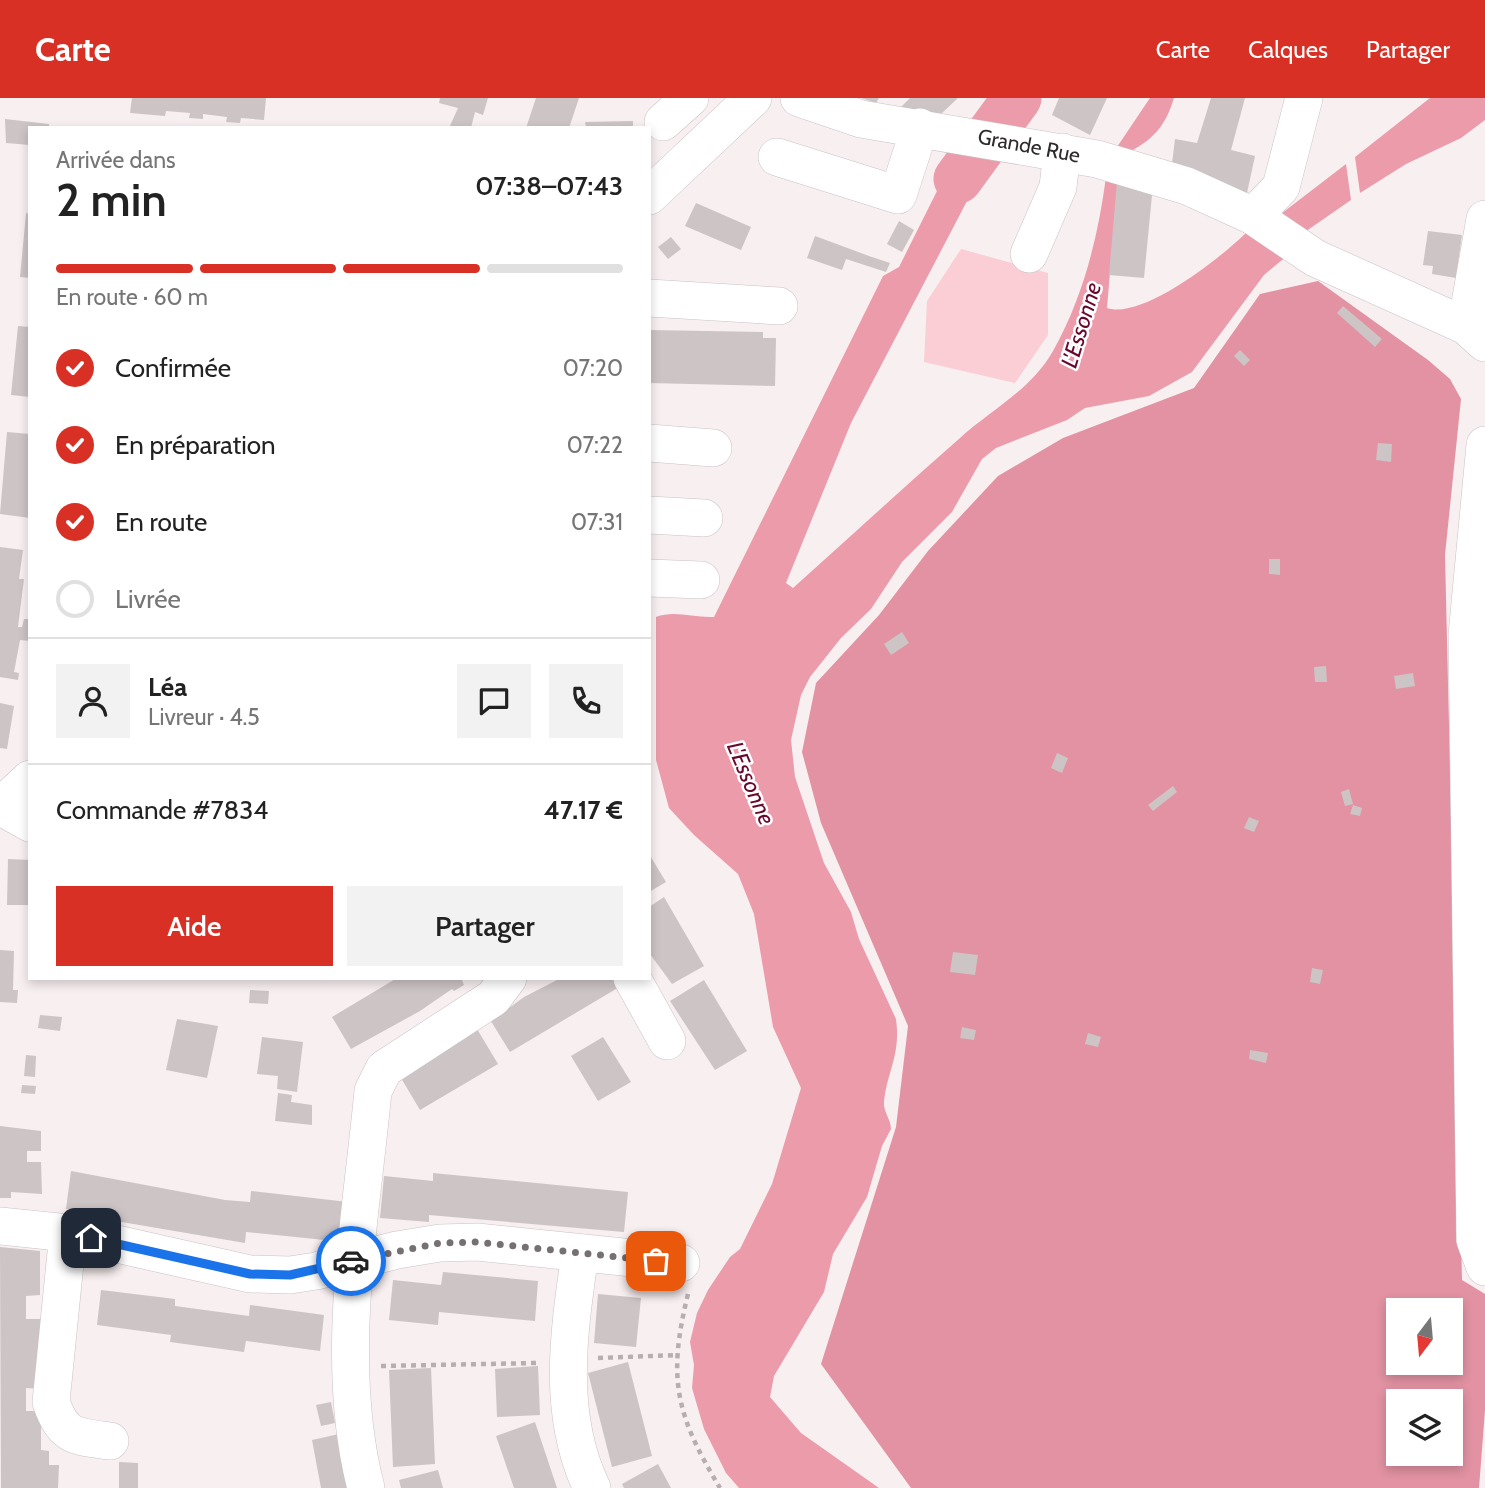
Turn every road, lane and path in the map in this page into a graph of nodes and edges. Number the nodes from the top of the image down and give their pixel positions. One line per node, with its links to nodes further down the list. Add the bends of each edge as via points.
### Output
1 (690, 98): 5 (street)
2 (753, 98): 9 (street)
3 (799, 98): 6 (street, Grande Rue, via 842,114)
4 (1304, 98): 10 (street, via 1281,187)
5 (663, 122)
6 (920, 127): 7 (street, Grande Rue); 8 (street, via 898,195)
7 (1062, 152): 10 (street, Grande Rue, via 1114,163 1222,200); 12 (street, via 1058,187)
8 (777, 157)
9 (651, 194)
10 (1253, 216): 15 (street, Grande Rue, via 1315,258)
11 (1485, 219): 15 (street)
12 (1029, 254)
13 (651, 298): 14 (street)
14 (779, 306)
15 (1476, 335)
16 (651, 443): 18 (street)
17 (1485, 445): 34 (street, via 1467,635 1475,1240)
18 (713, 448)
19 (651, 515): 20 (street)
20 (705, 518)
21 (651, 578): 22 (street)
22 (701, 579)
23 (28, 781): 24 (street)
24 (0, 807): 25 (street)
25 (28, 822)
26 (506, 980): 32 (street, via 493,998 384,1069 373,1091)
27 (633, 980): 28 (street)
28 (667, 1041)
29 (0, 1226): 30 (street)
30 (68, 1233): 32 (street, via 250,1274 290,1275); 38 (street, via 51,1402 60,1425 77,1436)
31 (579, 1254): 32 (street, via 477,1242 440,1243); 33 (street); 36 (street)
32 (355, 1260): 37 (street)
33 (681, 1263): 35 (path, via 695,1266)
34 (1485, 1267)
35 (677, 1355): 36 (path); 41 (path, via 678,1395 692,1441)
36 (568, 1362): 37 (path); 40 (street, via 575,1439)
37 (351, 1368): 39 (street, via 354,1427)
38 (110, 1441)
39 (366, 1488)
40 (592, 1488)
41 (720, 1488)

